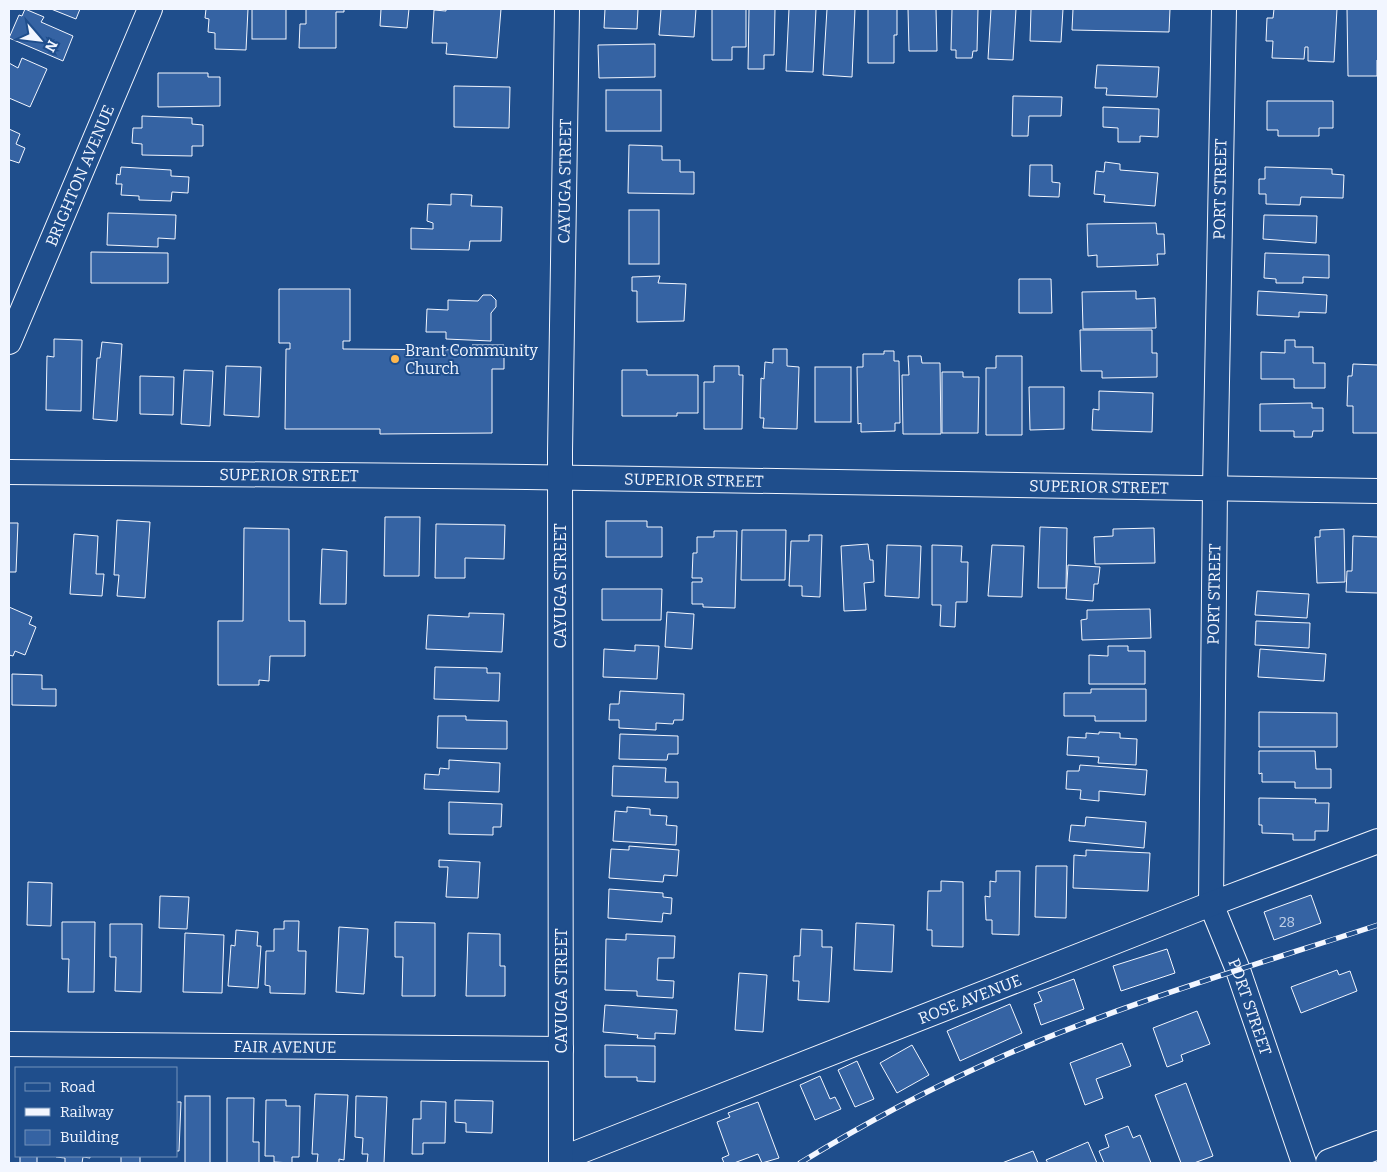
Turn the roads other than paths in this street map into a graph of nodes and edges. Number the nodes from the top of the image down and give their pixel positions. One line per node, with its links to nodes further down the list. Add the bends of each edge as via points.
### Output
1 (150, 9): 4 (street, BRIGHTON AVENUE)
2 (567, 9): 6 (street, CAYUGA STREET)
3 (1224, 9): 7 (street, PORT STREET)
4 (9, 342)
5 (9, 472): 6 (street, SUPERIOR STREET)
6 (560, 478): 7 (street, SUPERIOR STREET); 12 (street, CAYUGA STREET)
7 (1215, 488): 8 (street, SUPERIOR STREET); 10 (street, PORT STREET)
8 (1378, 490)
9 (1378, 841): 10 (street, ROSE AVENUE)
10 (1211, 904): 14 (street, ROSE AVENUE); 15 (street, PORT STREET, via 1238,970)
11 (9, 1044): 12 (street, FAIR AVENUE)
12 (561, 1049): 14 (street, CAYUGA STREET)
13 (1378, 1145): 16 (street)
14 (561, 1161)
15 (1304, 1163)
16 (1330, 1163)

